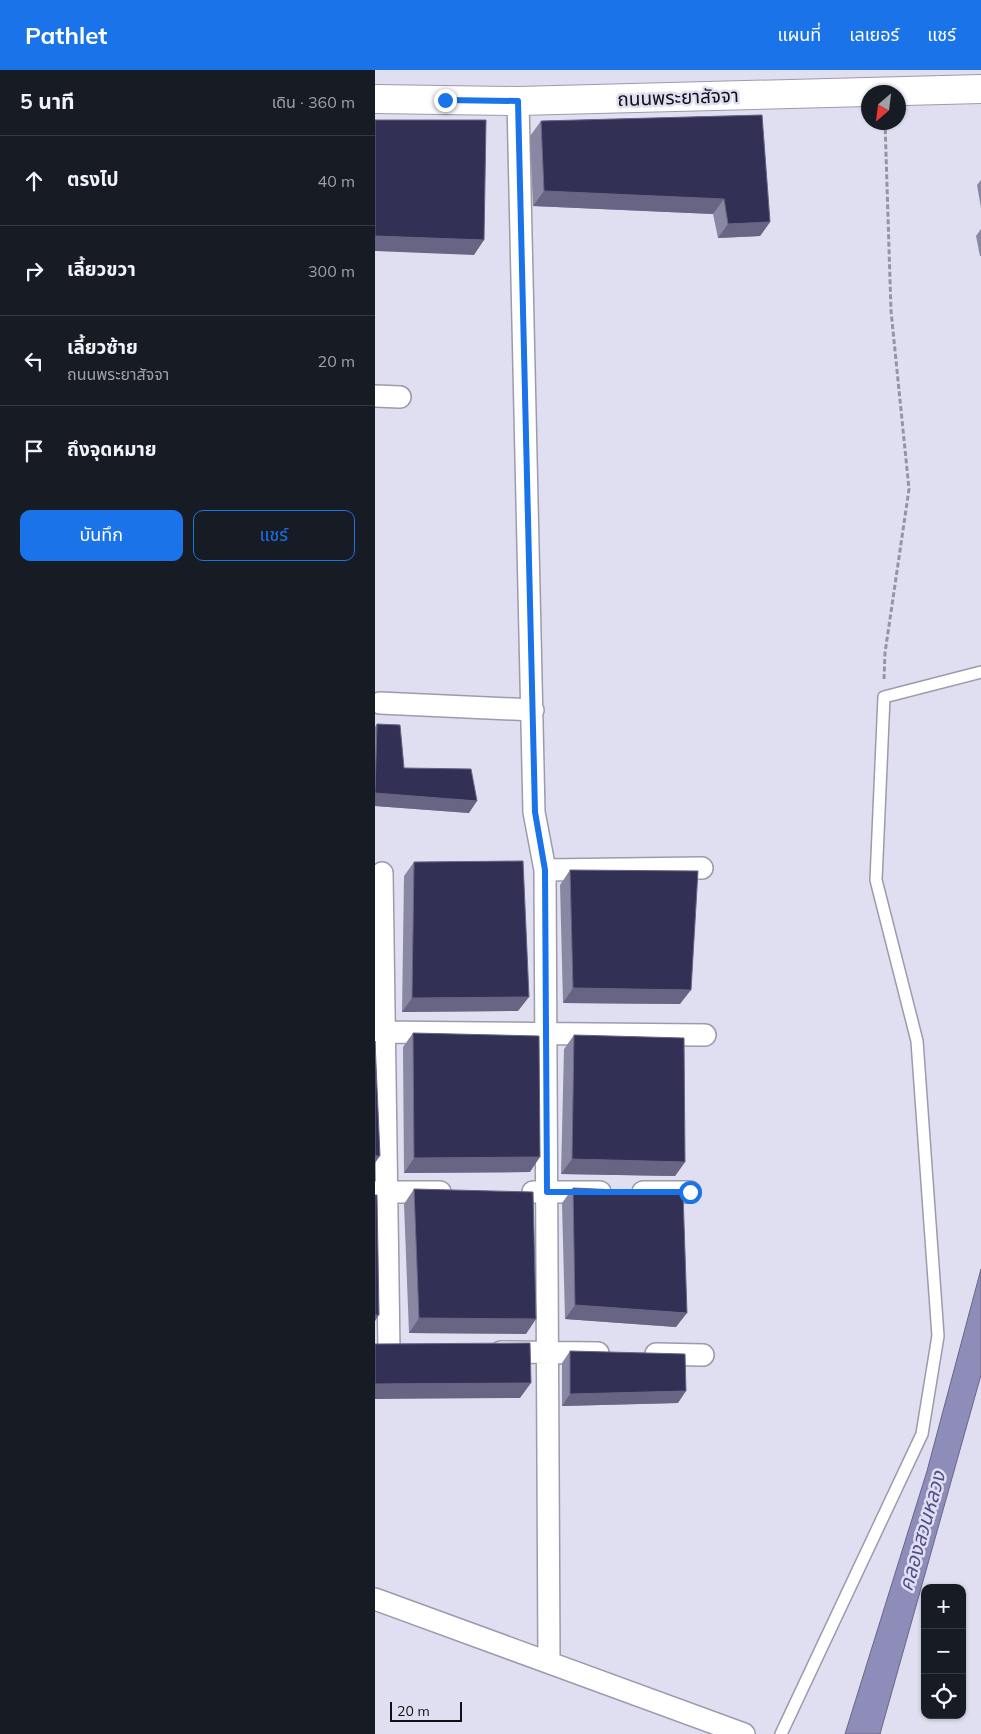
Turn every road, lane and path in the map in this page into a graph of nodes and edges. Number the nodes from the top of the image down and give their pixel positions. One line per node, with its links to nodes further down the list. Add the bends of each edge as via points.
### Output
1 (981, 89): 3 (main road, ถนนพระยาสัจจา)
2 (375, 99): 3 (main road, ถนนพระยาสัจจา)
3 (518, 101): 10 (street)
4 (885, 130): 8 (path, via 891,311 909,488 885,653)
5 (375, 396): 6 (street)
6 (400, 398)
7 (981, 672): 8 (lane)
8 (884, 697): 29 (lane, via 876,880 917,1041 938,1336 922,1434)
9 (380, 703): 10 (street)
10 (533, 710): 12 (street, via 535,812)
11 (702, 868): 12 (street)
12 (545, 870): 15 (street)
13 (382, 873): 14 (street)
14 (380, 1032): 15 (street); 17 (street)
15 (546, 1033): 16 (street); 20 (street)
16 (705, 1035)
17 (381, 1192): 18 (street); 22 (street)
18 (457, 1192)
19 (517, 1192): 20 (street)
20 (547, 1192): 21 (street); 24 (street)
21 (690, 1192)
22 (391, 1351)
23 (478, 1351): 24 (street)
24 (547, 1352): 25 (street); 27 (street)
25 (703, 1355)
26 (375, 1599): 27 (street)
27 (549, 1661): 28 (street)
28 (744, 1734)
29 (781, 1734)

